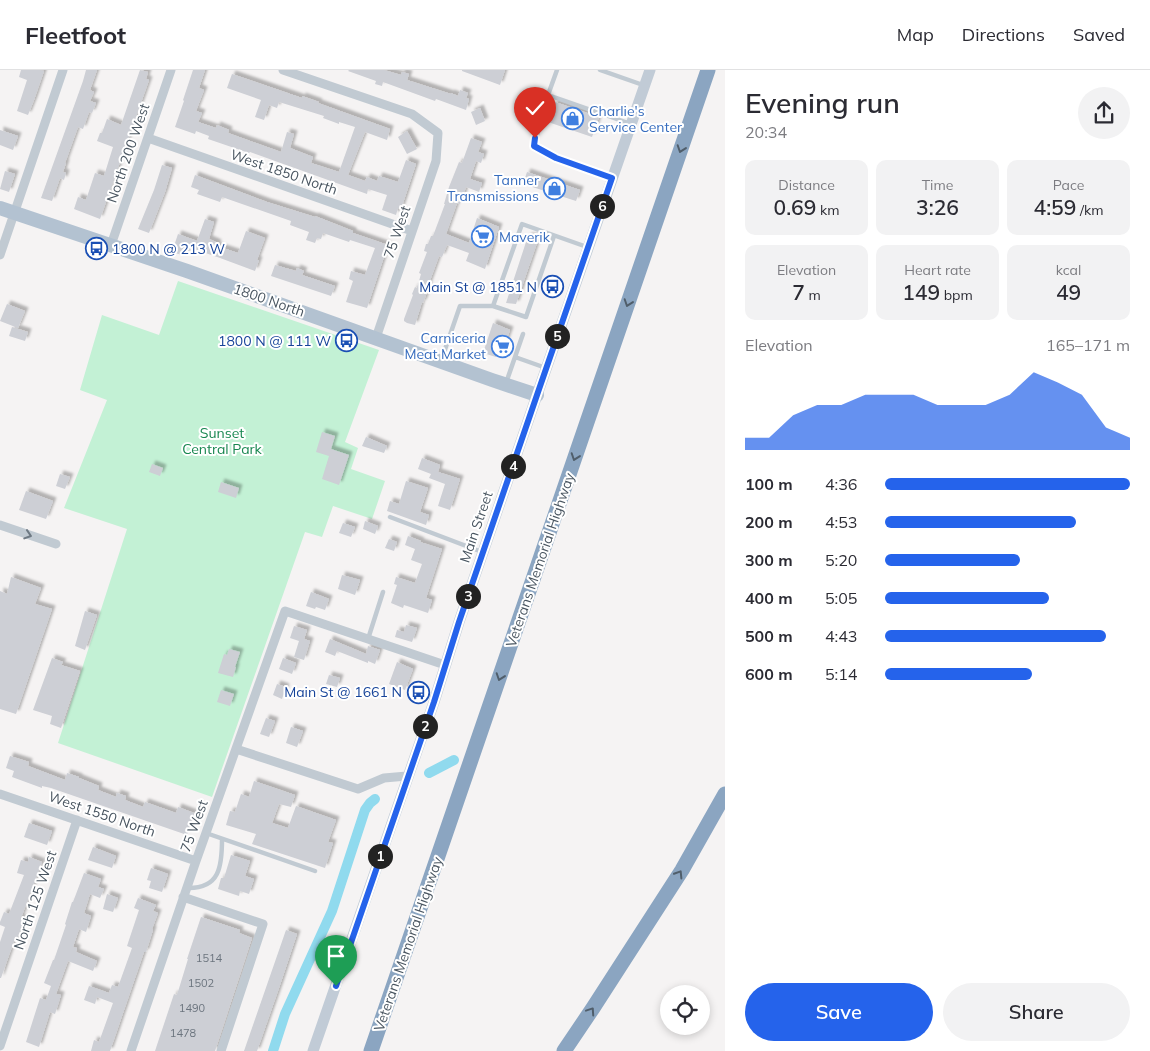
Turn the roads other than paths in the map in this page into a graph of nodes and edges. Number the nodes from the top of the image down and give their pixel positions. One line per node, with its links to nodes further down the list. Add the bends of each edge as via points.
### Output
1 (63, 70): 14 (street)
2 (171, 70): 11 (street, North 200 West)
3 (284, 70): 15 (street, 75 West, via 412,114 438,133 436,161)
4 (557, 70): 9 (lane)
5 (600, 70): 8 (lane)
6 (650, 70): 8 (main road, Main Street)
7 (708, 70): 50 (highway, Veterans Memorial Highway, one-way to 50)
8 (644, 86): 10 (main road, Main Street)
9 (548, 95): 10 (lane); 12 (lane, via 534,146 556,158)
10 (631, 124): 12 (main road, Main Street)
11 (148, 138): 15 (street, West 1850 North); 17 (street, North 200 West)
12 (612, 178): 18 (main road, Main Street)
13 (0, 208): 14 (main road, 1800 North)
14 (14, 213): 17 (main road, 1800 North); 19 (street)
15 (412, 231): 22 (street, 75 West)
16 (554, 236): 18 (lane); 20 (lane, via 526,317); 20 (lane, via 522,224)
17 (111, 246): 22 (main road, 1800 North)
18 (588, 248): 25 (main road, Main Street)
19 (0, 255)
20 (492, 306): 24 (lane, via 460,306)
21 (523, 334): 23 (lane)
22 (376, 338): 24 (main road, 1800 North)
23 (515, 357): 25 (lane); 26 (lane)
24 (440, 362): 26 (main road, 1800 North)
25 (546, 368): 27 (main road, Main Street)
26 (506, 385): 27 (main road, 1800 North)
27 (537, 395): 31 (main road, Main Street)
28 (390, 517): 31 (lane)
29 (0, 526): 30 (street, one-way to 30)
30 (56, 544)
31 (483, 552): 34 (main road, Main Street)
32 (383, 592): 33 (lane)
33 (368, 639): 34 (street); 35 (street, 75 West, via 285,611)
34 (445, 665): 36 (main road, Main Street)
35 (236, 749): 36 (street, via 358,790 384,778); 40 (street, 75 West)
36 (407, 776): 49 (main road, Main Street)
37 (0, 794): 39 (street, West 1550 North)
38 (725, 794): 51 (highway, one-way to 38, via 682,870)
39 (77, 820): 42 (street, West 1550 North); 46 (street, North 125 West)
40 (206, 833): 41 (lane); 42 (street, 75 West)
41 (222, 839): 43 (lane); 44 (lane, via 222,856 216,875 206,886)
42 (196, 861): 44 (street, 75 West)
43 (314, 871)
44 (187, 888): 45 (street, 75 West)
45 (184, 897): 47 (street, 75 West); 48 (street, via 263,924)
46 (0, 1046)
47 (131, 1051)
48 (221, 1051)
49 (314, 1051)
50 (372, 1051)
51 (564, 1051)

